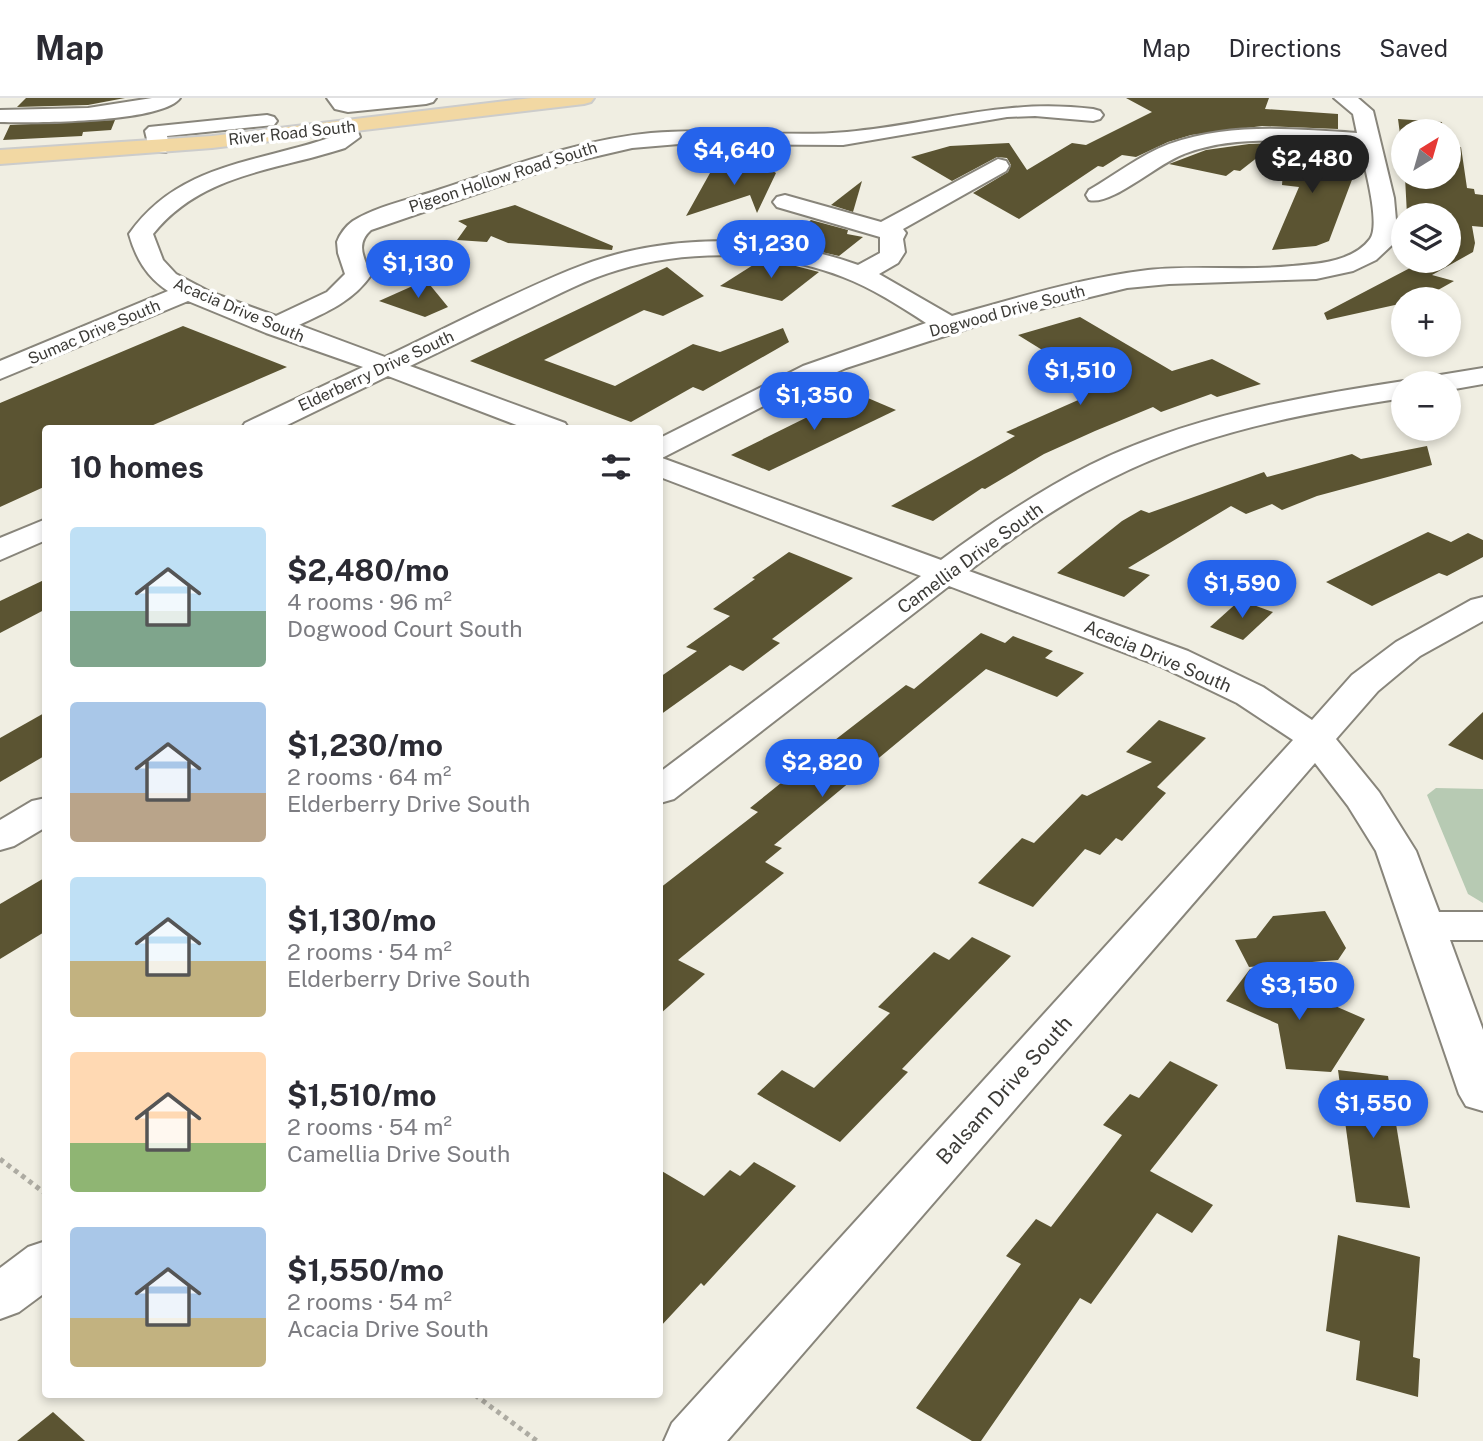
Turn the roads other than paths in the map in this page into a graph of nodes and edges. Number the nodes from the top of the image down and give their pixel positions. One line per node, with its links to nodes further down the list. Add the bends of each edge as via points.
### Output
1 (170, 98): 8 (street, via 152,105 79,114)
2 (278, 98): 9 (street)
3 (337, 98): 4 (street, via 348,106)
4 (426, 98)
5 (584, 98): 10 (main road, River Road South)
6 (1344, 98): 11 (street, Dogwood Drive South, via 1363,111)
7 (1093, 115): 20 (street, Pigeon Hollow Road South, via 1061,106 1013,103 871,136 655,139 590,148 363,225 347,242 358,275 337,297)
8 (0, 116)
9 (267, 128): 10 (main road, River Road South); 12 (main road, River Road South, via 158,147)
10 (348, 128): 18 (street, Acacia Drive South, via 349,137 337,143 218,176 159,209 141,234 146,257)
11 (1368, 140): 14 (street, via 1263,136 1205,142 1166,154); 19 (street, Dogwood Drive South, via 1386,225 1384,240 1351,262 1287,275 1143,279 1061,293)
12 (0, 158)
13 (998, 166): 16 (street)
14 (1097, 195)
15 (785, 202): 16 (street)
16 (886, 229): 17 (street, via 894,233 893,252)
17 (859, 275): 19 (street, Elderberry Drive South); 21 (street, Elderberry Drive South, via 811,259 753,251 704,250 635,258 579,275)
18 (188, 292): 20 (street, Acacia Drive South); 22 (street, Sumac Drive South)
19 (948, 325): 28 (street, Dogwood Drive South, via 836,362)
20 (275, 327): 21 (street, Acacia Drive South)
21 (386, 367): 26 (street, Elderberry Drive South); 27 (street, Acacia Drive South)
22 (0, 371)
23 (1483, 376): 24 (street)
24 (1461, 379)
25 (1391, 391): 32 (street, Camellia Drive South, via 1276,412 1176,441 1103,471 1049,501)
26 (263, 425)
27 (544, 425)
28 (663, 448)
29 (663, 468): 32 (street, Acacia Drive South)
30 (42, 530): 31 (street)
31 (0, 550)
32 (944, 572): 34 (street, Acacia Drive South, via 1175,659 1250,695); 35 (street, Camellia Drive South)
33 (1483, 607): 34 (street, Balsam Drive South, via 1408,649 1365,683)
34 (1316, 739): 38 (street, Acacia Drive South, via 1365,801 1396,851); 43 (street, Balsam Drive South)
35 (663, 789)
36 (42, 812): 37 (street)
37 (0, 837)
38 (1422, 926): 39 (street); 40 (street, Acacia Drive South)
39 (1483, 926)
40 (1483, 1094)
41 (42, 1265): 42 (street)
42 (0, 1297)
43 (692, 1441)

